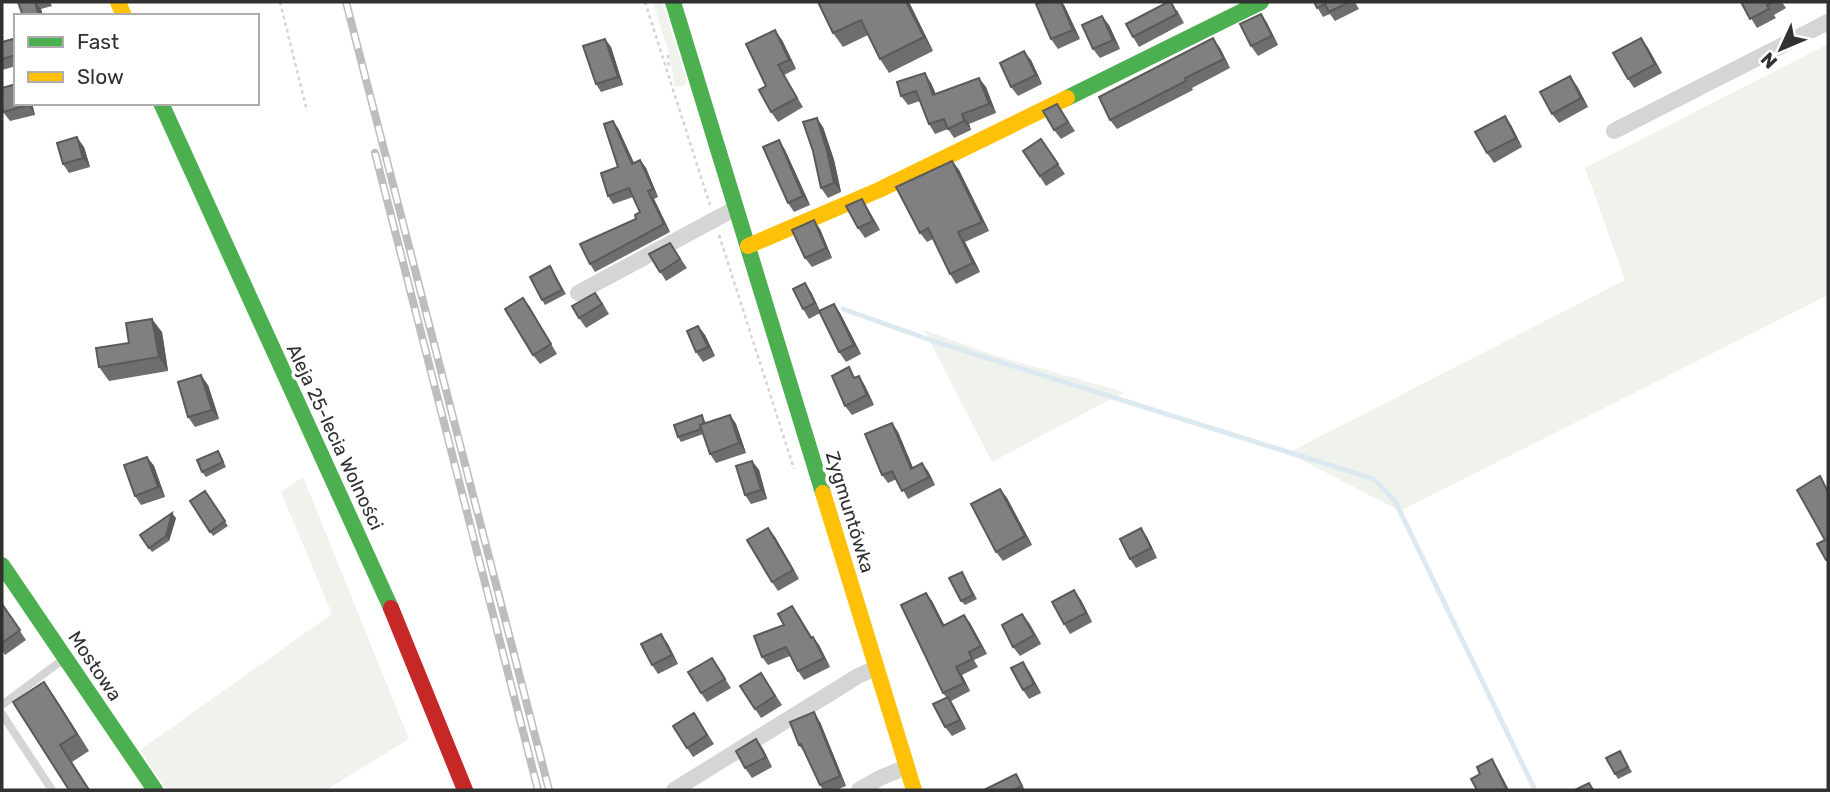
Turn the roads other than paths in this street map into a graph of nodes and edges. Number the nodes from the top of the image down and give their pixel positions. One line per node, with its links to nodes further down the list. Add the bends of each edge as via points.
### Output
1 (673, 2): 6 (street, Zygmuntówka)
2 (1261, 2): 7 (street, via 879,190)
3 (1828, 22): 5 (street)
4 (162, 105): 17 (street, Aleja 25-lecia Wolności, via 383,592)
5 (1614, 131)
6 (736, 208): 7 (street, Zygmuntówka); 8 (street)
7 (747, 246): 11 (street, Zygmuntówka)
8 (578, 293)
9 (2, 565): 10 (street, Mostowa)
10 (65, 661): 12 (lane); 16 (street, Mostowa)
11 (876, 668): 14 (street, Zygmuntówka); 18 (street)
12 (2, 705)
13 (2, 714): 15 (lane)
14 (906, 767): 19 (street); 20 (street, Zygmuntówka)
15 (52, 790)
16 (155, 790)
17 (465, 790)
18 (674, 790)
19 (859, 790)
20 (914, 790)

